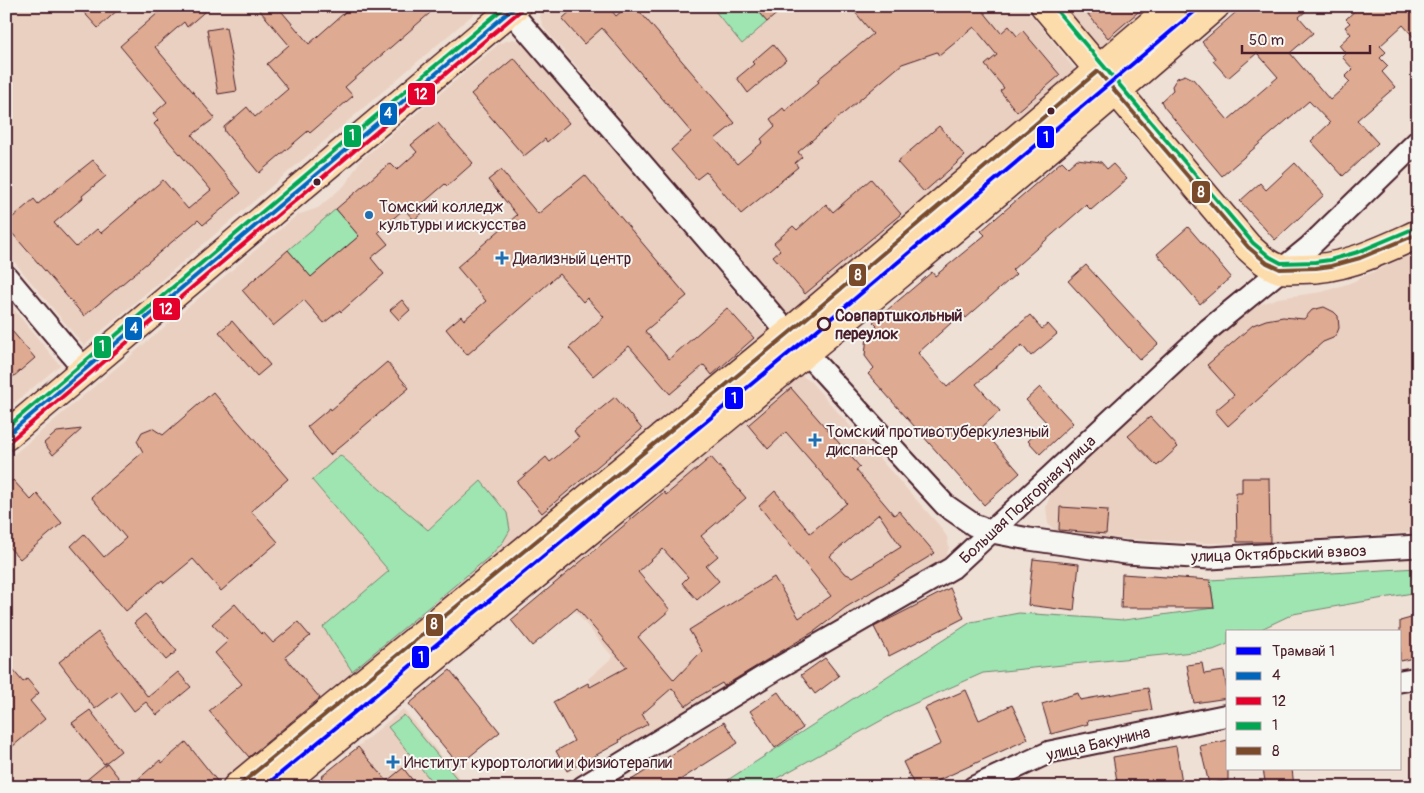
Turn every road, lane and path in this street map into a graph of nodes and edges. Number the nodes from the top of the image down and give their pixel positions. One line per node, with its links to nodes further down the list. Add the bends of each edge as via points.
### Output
1 (1045, 6): 5 (main road)
2 (1173, 6): 5 (main road)
3 (1215, 6): 6 (main road)
4 (511, 8): 11 (street); 12 (main road)
5 (1098, 71): 6 (main road); 11 (main road)
6 (1116, 92): 9 (main road, via 1248,248 1269,264); 11 (main road)
7 (1418, 141): 9 (street, Большая Подгорная улица)
8 (1418, 234): 9 (main road, via 1344,264)
9 (1282, 269): 14 (street, Большая Подгорная улица, via 1208,329)
10 (6, 276): 12 (street)
11 (797, 343): 14 (street, via 944,504 974,525); 19 (main road); 20 (main road)
12 (85, 370): 13 (main road)
13 (6, 436)
14 (992, 532): 15 (street, улица Октябрьский взвоз, via 1126,552 1210,558); 21 (street, Большая Подгорная улица, via 952,568 773,671)
15 (1418, 546)
16 (1418, 678): 17 (street)
17 (1402, 681)
18 (1226, 715): 22 (street, улица Бакунина, via 1050,752)
19 (237, 787)
20 (278, 787)
21 (583, 787)
22 (974, 787)

